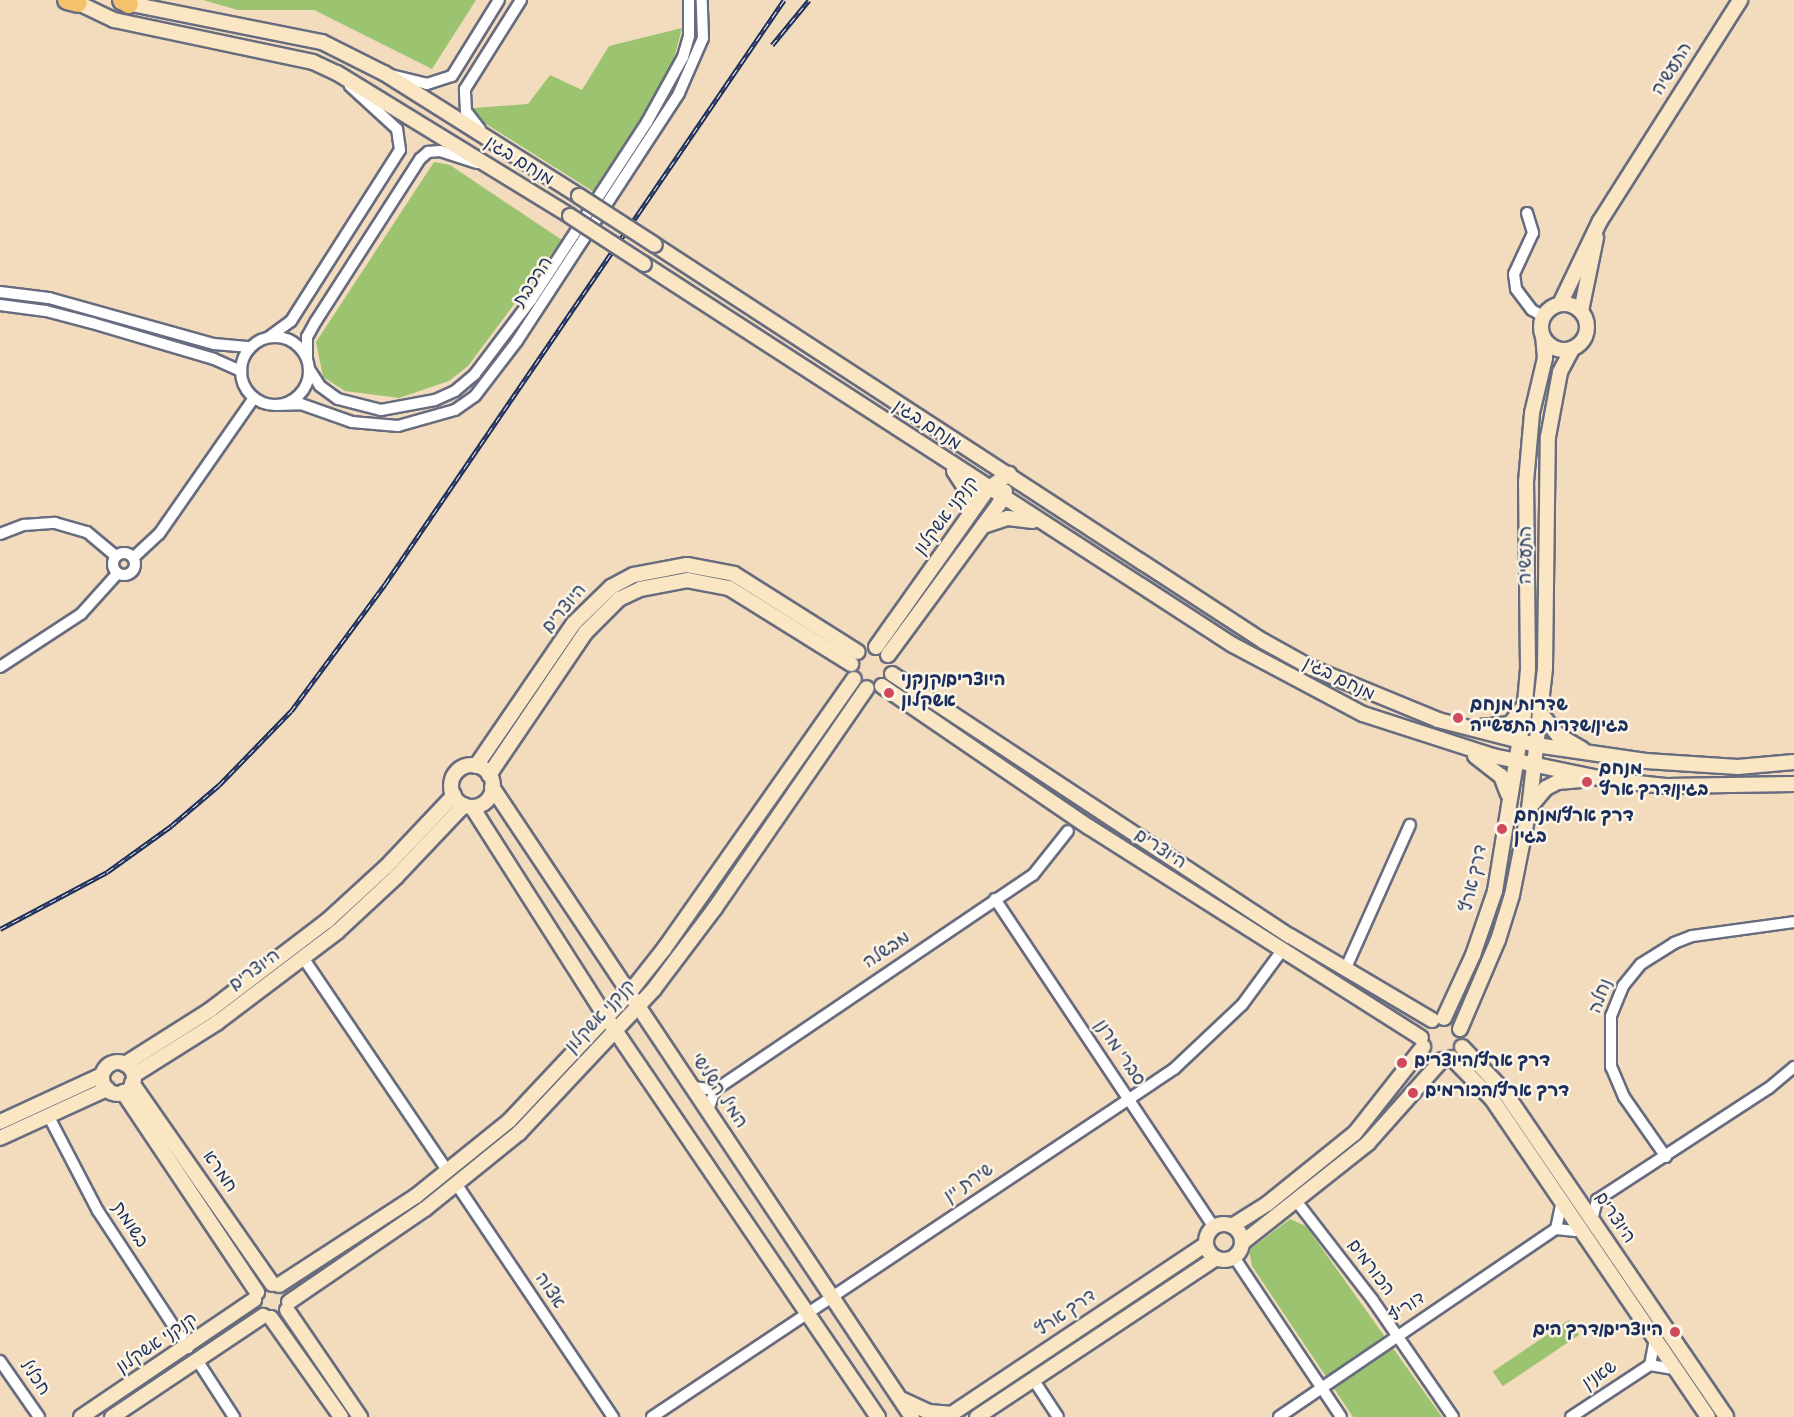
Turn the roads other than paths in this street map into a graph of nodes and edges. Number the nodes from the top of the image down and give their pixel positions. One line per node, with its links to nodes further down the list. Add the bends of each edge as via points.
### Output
1 (499, 0): 9 (street, via 457,69 446,80 427,84)
2 (521, 0): 10 (street, via 478,66 463,98 472,123)
3 (689, 0): 24 (street, הרכבת, via 689,36 683,57 648,122 531,300 475,374 435,400 381,410 338,399 320,386)
4 (702, 0): 27 (street, הרכבת, via 703,39 679,93 517,341 475,396 455,410 398,426 352,422 301,404)
5 (1740, 0): 13 (street, התעשיה)
6 (72, 1): 8 (street, מנחם בגין, via 114,20 313,62)
7 (122, 1): 9 (street, מנחם בגין, via 313,39)
8 (337, 73): 11 (street, מנחם בגין); 19 (street, via 397,129 400,150 291,321)
9 (384, 73): 10 (street, מנחם בגין)
10 (508, 152): 29 (street, מנחם בגין, bridge)
11 (491, 168): 23 (street, via 440,151 428,152 420,159 316,321 307,337); 28 (street, מנחם בגין, bridge)
12 (1527, 213): 18 (street, via 1533,233 1514,274 1516,289 1532,310)
13 (1600, 221): 15 (street, התעשיה); 17 (street, התעשיה)
14 (0, 292): 21 (street, via 49,298 214,344)
15 (1560, 304): 17 (street); 18 (street)
16 (0, 305): 25 (street, via 24,306 83,320 214,358)
17 (1581, 311): 22 (street, via 1587,332)
18 (1543, 316): 20 (street)
19 (269, 337): 21 (street); 23 (street, via 292,341)
20 (1544, 338): 22 (street, via 1559,349); 47 (street, התעשיה, via 1545,358 1532,413 1526,482)
21 (250, 347): 25 (street)
22 (1572, 349): 48 (street, התעשיה, via 1560,372 1548,437 1546,616)
23 (307, 358): 24 (street)
24 (309, 369): 27 (street, via 308,380 297,398)
25 (241, 371): 26 (street, via 243,383)
26 (254, 398): 27 (street); 37 (street, via 159,534)
27 (277, 405)
28 (939, 457): 30 (street, מנחם בגין); 32 (street, via 969,494)
29 (1009, 474): 30 (street, קנקני אשקלון); 31 (street, קנקני אשקלון); 49 (street, מנחם בגין, via 1282,652 1372,695)
30 (988, 489): 31 (street, מנחם בגין); 32 (street, קנקני אשקלון)
31 (1003, 499): 33 (street, מנחם בגין); 34 (street, קנקני אשקלון)
32 (969, 515): 39 (street, קנקני אשקלון)
33 (1041, 523): 34 (street, via 1008,519); 52 (street, מנחם בגין, via 1300,684 1363,714)
34 (983, 526): 40 (street, קנקני אשקלון)
35 (0, 534): 36 (street, via 24,525 55,523 87,532)
36 (116, 556): 37 (street, via 126,553); 38 (street, via 112,566)
37 (133, 558): 38 (street, via 133,571 126,576)
38 (117, 574): 42 (street, via 81,614)
39 (876, 647): 40 (street); 41 (street)
40 (888, 655): 43 (street)
41 (854, 658): 44 (street); 56 (street, היוצרים, via 734,574 687,565 634,575 611,587 574,623); 59 (street, היוצרים, via 729,588 687,580 640,589 619,599 586,632)
42 (0, 667)
43 (892, 674): 45 (street); 74 (street, היוצרים)
44 (854, 679): 46 (street); 75 (street, קנקני אשקלון)
45 (882, 686): 46 (street); 65 (street, היוצרים)
46 (867, 688): 76 (street, קנקני אשקלון, via 715,908)
47 (1525, 704): 49 (street, via 1510,723 1499,727); 50 (street, התעשיה)
48 (1539, 711): 51 (street, התעשיה); 53 (street, via 1557,735)
49 (1456, 725): 50 (street, מנחם בגין)
50 (1520, 741): 51 (street, מנחם בגין); 54 (street, דרך ארץ)
51 (1536, 745): 53 (street, מנחם בגין); 57 (street, התעשיה)
52 (1461, 747): 54 (street, מנחם בגין); 62 (street, via 1504,779)
53 (1610, 757): 55 (street, מנחם בגין, via 1738,767)
54 (1515, 762): 57 (street, מנחם בגין); 62 (street, דרך ארץ)
55 (1794, 762)
56 (476, 766): 59 (street); 61 (street, via 465,766 454,775)
57 (1534, 766): 58 (street, מנחם בגין); 64 (street, דרך ארץ)
58 (1608, 780): 60 (street, מנחם בגין, via 1666,786); 64 (street, via 1558,782 1546,788)
59 (491, 781): 63 (street, via 488,800); 73 (street, המיל השלישי)
60 (1794, 784)
61 (454, 795): 63 (street); 90 (street, היוצרים, via 327,921 219,1003)
62 (1510, 802): 81 (street, דרך ארץ, via 1495,891 1473,955)
63 (468, 806): 72 (street, היוצרים, via 396,877); 78 (street)
64 (1529, 809): 82 (street, דרך ארץ, via 1512,895 1498,940)
65 (1065, 811): 67 (street, היוצרים); 68 (street)
66 (1410, 825): 74 (street)
67 (1089, 827): 68 (street); 71 (street, היוצרים)
68 (1068, 831): 69 (street, מבשלה, via 1039,869)
69 (994, 899): 96 (street, מבשלה); 97 (street, סברי מרנן)
70 (1794, 922): 102 (street, נחלה, via 1692,936 1641,964 1623,986 1611,1016 1611,1067 1628,1104)
71 (1281, 952): 86 (street, היוצרים, via 1353,993); 97 (street, שירת יין, via 1221,1027 1174,1069)
72 (304, 958): 93 (street, היוצרים); 103 (street)
73 (611, 966): 75 (street); 77 (street, המיל השלישי)
74 (1345, 970): 81 (street, היוצרים)
75 (643, 975): 77 (street, קנקני אשקלון)
76 (654, 989): 79 (street, קנקני אשקלון); 84 (street, via 651,1014)
77 (630, 992): 79 (street, המיל השלישי); 80 (street, קנקני אשקלון)
78 (595, 999): 80 (street); 85 (street)
79 (637, 1007): 83 (street, קנקני אשקלון); 84 (street, המיל השלישי)
80 (606, 1017): 83 (street); 85 (street, קנקני אשקלון)
81 (1438, 1019): 82 (street, היוצרים); 86 (street, דרך ארץ)
82 (1460, 1029): 88 (street)
83 (616, 1030): 87 (street, קנקני אשקלון); 89 (street)
84 (656, 1032): 94 (street, המיל השלישי)
85 (587, 1038): 103 (street, קנקני אשקלון, via 509,1121)
86 (1422, 1043): 88 (street, היוצרים, via 1432,1058); 110 (street, via 1355,1133 1267,1204)
87 (598, 1048): 89 (street, via 625,1051); 104 (street, קנקני אשקלון, via 519,1133)
88 (1452, 1055): 105 (street, היוצרים, via 1504,1091); 107 (street, via 1368,1143); 108 (street, היוצרים, via 1482,1086)
89 (635, 1057): 122 (street)
90 (125, 1064): 92 (street, היוצרים, via 109,1064); 93 (street)
91 (1794, 1067): 102 (street)
92 (102, 1075): 95 (street); 100 (street)
93 (130, 1084): 95 (street); 118 (street, חמרא); 119 (street, חמרא)
94 (693, 1087): 96 (street); 98 (street, המיל השלישי)
95 (107, 1089): 99 (street)
96 (715, 1090): 98 (street)
97 (1128, 1099): 111 (street, סברי מרנן); 120 (street, שירת יין)
98 (708, 1110): 120 (street, המיל השלישי)
99 (49, 1117): 101 (street); 126 (street, בשומת, via 98,1211)
100 (0, 1122)
101 (0, 1138)
102 (1666, 1157): 106 (street)
103 (448, 1172): 118 (street, קנקני אשקלון)
104 (457, 1185): 121 (street, קנקני אשקלון); 141 (street, אצוה)
105 (1575, 1195): 106 (street); 109 (street, היוצרים)
106 (1597, 1200): 109 (street)
107 (1297, 1202): 114 (street); 124 (street, הכורמים)
108 (1562, 1202): 112 (street); 113 (street, היוצרים)
109 (1592, 1220): 152 (street, היוצרים)
110 (1232, 1226): 111 (street); 114 (street)
111 (1214, 1227): 115 (street)
112 (1556, 1228): 113 (street); 124 (street, דוריף)
113 (1583, 1232): 125 (street, היוצרים)
114 (1242, 1243): 116 (street)
115 (1206, 1244): 117 (street); 134 (street, דרך ארץ)
116 (1234, 1257): 117 (street); 132 (street)
117 (1216, 1258): 131 (street, דרך ארץ)
118 (276, 1284): 119 (street, קנקני אשקלון); 121 (street, חמרא)
119 (256, 1296): 123 (street, חמרא); 126 (street, קנקני אשקלון)
120 (832, 1298): 122 (street, שירת יין); 133 (street, המיל השלישי)
121 (288, 1306): 123 (street, קנקני אשקלון); 140 (street)
122 (809, 1313): 142 (street, שירת יין); 143 (street)
123 (267, 1317): 127 (street, קנקני אשקלון); 139 (street)
124 (1399, 1336): 132 (street, דוריף); 149 (street, הכורמים)
125 (1655, 1339): 129 (street); 130 (street, היוצרים)
126 (188, 1348): 136 (street, קנקני אשקלון)
127 (197, 1360): 137 (street, קנקני אשקלון); 138 (street)
128 (0, 1361): 135 (street, חכליל)
129 (1650, 1365): 130 (street); 150 (street, שאנין)
130 (1677, 1370): 151 (street, היוצרים)
131 (1033, 1379): 145 (street, דרך ארץ); 146 (street)
132 (1322, 1388): 147 (street, דוריף); 148 (street)
133 (898, 1397): 134 (street, via 929,1412); 144 (street, המיל השלישי)
134 (950, 1415)
135 (39, 1417)
136 (81, 1417)
137 (112, 1417)
138 (234, 1417)
139 (341, 1417)
140 (360, 1417)
141 (613, 1417)
142 (652, 1417)
143 (878, 1417)
144 (912, 1417)
145 (977, 1417)
146 (1058, 1417)
147 (1279, 1417)
148 (1341, 1417)
149 (1453, 1417)
150 (1571, 1417)
151 (1708, 1417)
152 (1726, 1417)

